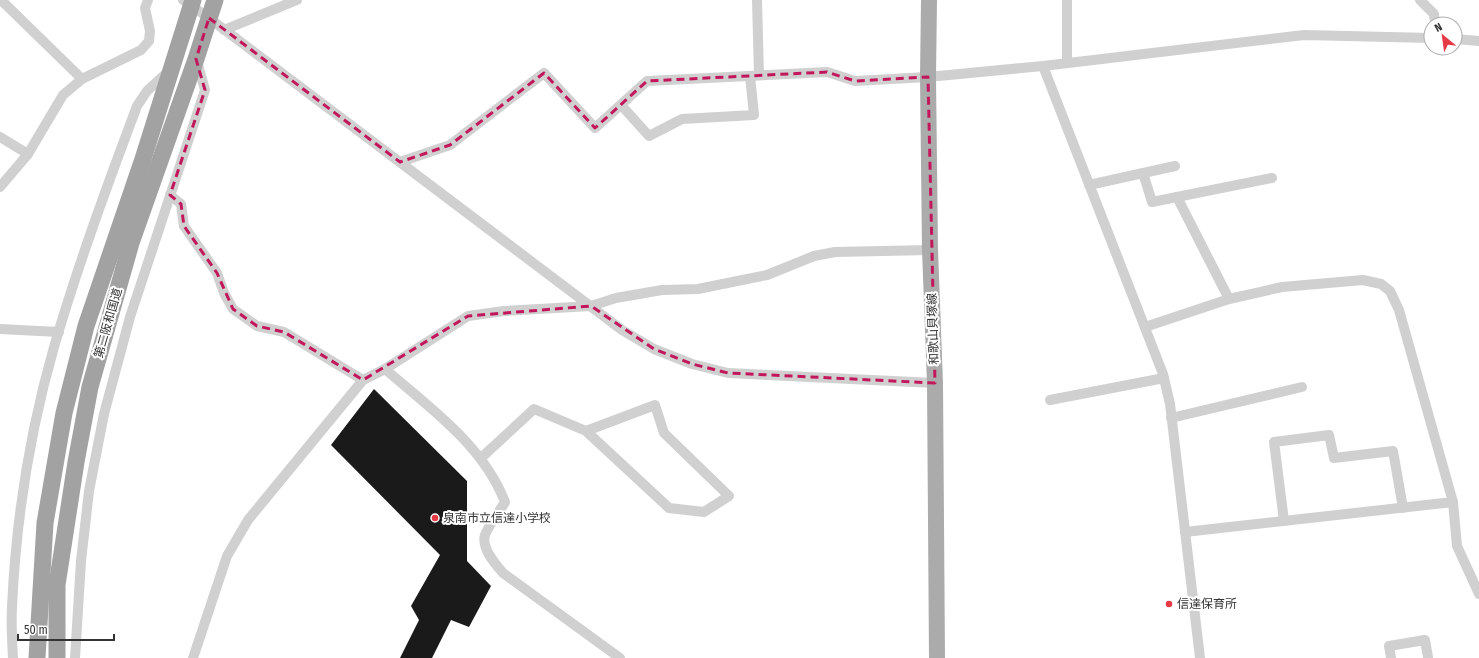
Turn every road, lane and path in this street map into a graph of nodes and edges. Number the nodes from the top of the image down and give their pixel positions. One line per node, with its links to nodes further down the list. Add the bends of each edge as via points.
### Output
1 (1, 0): 22 (street)
2 (148, 0): 22 (street, via 145,8 150,31 148,41 141,50)
3 (215, 0): 11 (highway, 第二阪和国道)
4 (297, 0): 12 (street)
5 (757, 0): 20 (street)
6 (929, 0): 21 (main road, 和歌山貝塚線)
7 (1067, 0): 17 (street)
8 (1420, 0): 10 (street)
9 (189, 2): 11 (street); 19 (highway, 第二阪和国道)
10 (1434, 16)
11 (209, 18): 12 (street); 16 (highway, 第二阪和国道)
12 (224, 30): 26 (street)
13 (1423, 38): 17 (street, via 1304,36)
14 (1463, 40): 15 (street)
15 (1479, 41)
16 (196, 59): 32 (street, via 205,90); 57 (highway, 第二阪和国道, via 131,243 90,387 57,585)
17 (1067, 64): 18 (street)
18 (1043, 66): 21 (street); 30 (street)
19 (170, 70): 39 (street, via 147,90 137,106 95,218); 56 (highway, 第二阪和国道, via 86,326 64,413 45,523)
20 (754, 75): 21 (street, via 827,72 855,81); 23 (street, via 647,81); 23 (street, via 754,115 682,119 649,136)
21 (928, 77): 34 (main road, 和歌山貝塚線)
22 (82, 79): 25 (street, via 63,95)
23 (621, 104): 26 (street, via 595,128 544,73 450,145)
24 (0, 137): 25 (street)
25 (28, 154): 31 (street)
26 (400, 162): 36 (street)
27 (1175, 166): 28 (street)
28 (1143, 173): 30 (street); 33 (street, via 1152,202)
29 (1272, 178): 33 (street)
30 (1089, 185): 37 (street)
31 (0, 187)
32 (170, 195): 42 (street, via 180,204 184,226 217,273 233,309 257,326 284,332); 58 (street, via 130,317 104,414 89,491 81,561)
33 (1177, 197): 35 (street)
34 (930, 250): 36 (street, via 835,252 814,256 759,276 698,289 662,290 616,298); 43 (main road, 和歌山貝塚線)
35 (1229, 299): 37 (street); 49 (street, via 1282,287 1363,280 1381,284 1390,291 1399,310)
36 (591, 306): 40 (street, via 504,311 468,316); 43 (street, via 622,330 654,349 692,364 728,373)
37 (1145, 327): 41 (street)
38 (0, 329): 39 (street)
39 (59, 332): 55 (street, via 34,431 19,520 12,608)
40 (385, 369): 42 (street); 48 (street, via 451,426)
41 (1164, 378): 45 (street); 46 (street)
42 (362, 380): 59 (street, via 248,520 227,556)
43 (934, 383): 61 (main road, 和歌山貝塚線)
44 (1302, 387): 46 (street)
45 (1050, 400)
46 (1171, 418): 52 (street)
47 (586, 430): 47 (street, via 655,405 664,433 730,496 704,512 669,508); 48 (street, via 534,409)
48 (481, 458): 60 (street, via 505,502 485,535 485,545 491,559 503,573)
49 (1453, 502): 50 (street); 53 (street, via 1457,546)
50 (1403, 508): 51 (street); 51 (street, via 1392,451 1334,458 1329,435 1274,442)
51 (1284, 521): 52 (street)
52 (1185, 532): 62 (street)
53 (1479, 594)
54 (1428, 657): 63 (street, via 1424,640 1389,646)
55 (13, 658)
56 (37, 658)
57 (57, 658)
58 (75, 658)
59 (194, 658)
60 (620, 658)
61 (937, 658)
62 (1200, 658)
63 (1391, 658)

